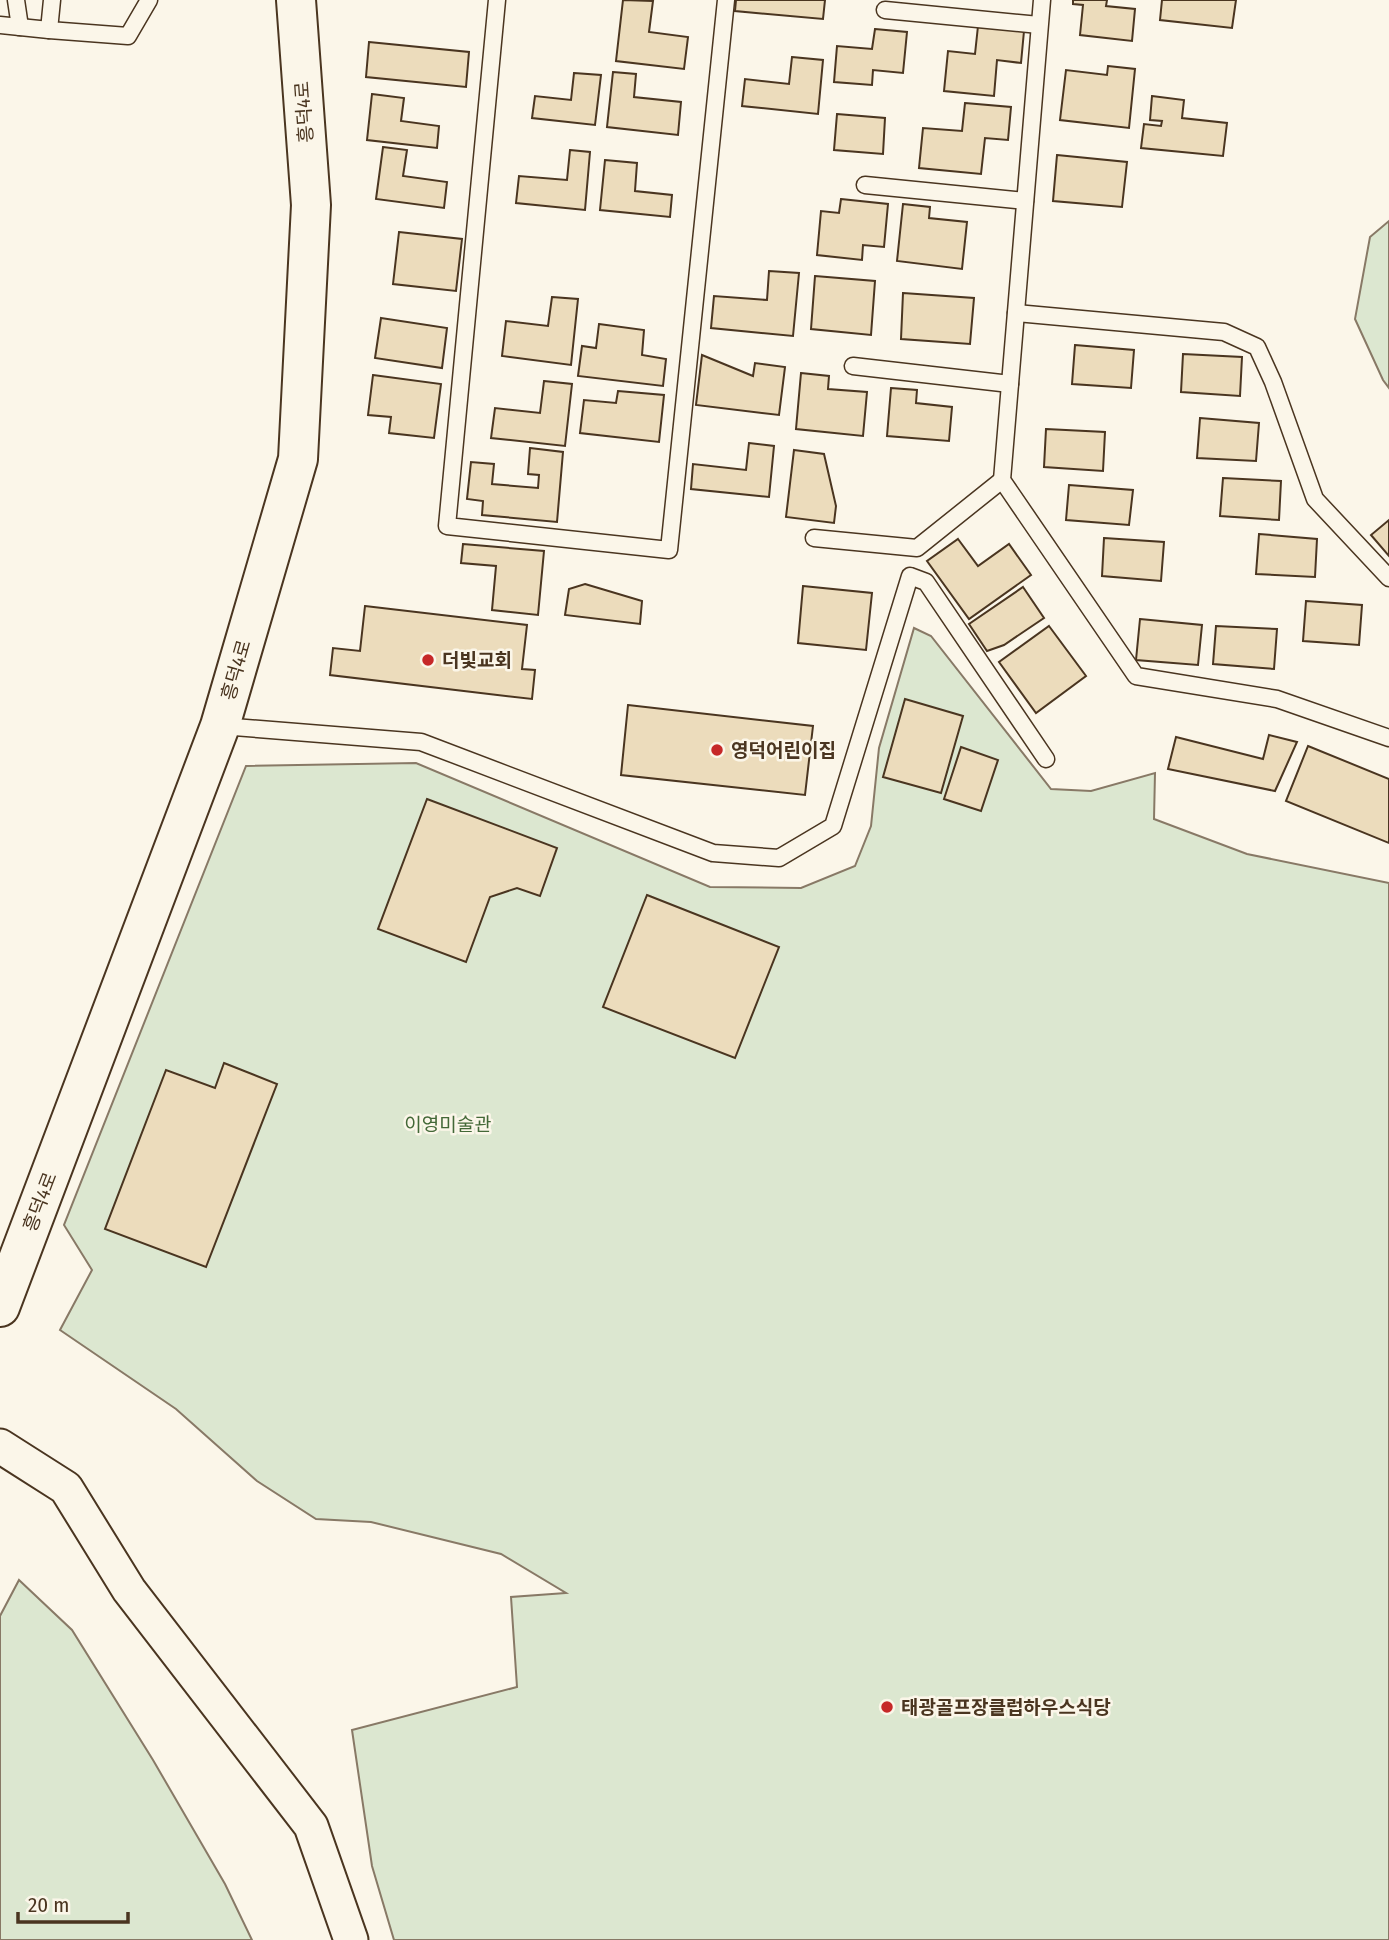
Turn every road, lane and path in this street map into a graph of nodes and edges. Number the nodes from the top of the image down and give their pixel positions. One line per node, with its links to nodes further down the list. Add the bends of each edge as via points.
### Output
1 (16, 0): 11 (lane)
2 (52, 0): 12 (lane)
3 (149, 0): 12 (lane, via 128,36)
4 (296, 0): 21 (street, 흥덕4로, via 311,205 298,459)
5 (497, 0): 6 (lane, via 447,526 669,550)
6 (726, 0)
7 (1042, 0): 10 (lane)
8 (885, 10): 10 (lane)
9 (0, 25): 11 (lane)
10 (1040, 25): 14 (lane)
11 (20, 27): 12 (lane)
12 (49, 30)
13 (865, 185): 14 (lane)
14 (1025, 201): 15 (lane)
15 (1016, 313): 17 (lane); 20 (lane, via 1224,331 1257,347 1315,499)
16 (853, 366): 17 (lane)
17 (1010, 384): 18 (lane)
18 (1002, 480): 19 (lane, via 917,548); 22 (lane, via 1136,676 1277,699)
19 (814, 538)
20 (1389, 578)
21 (220, 726): 23 (lane, via 421,742 713,853 779,858 833,826 910,576 926,582); 24 (street, 흥덕4로)
22 (1389, 738)
23 (1046, 759)
24 (0, 1307)
25 (0, 1446): 26 (street, via 66,1488 129,1590 311,1826)
26 (351, 1940)

